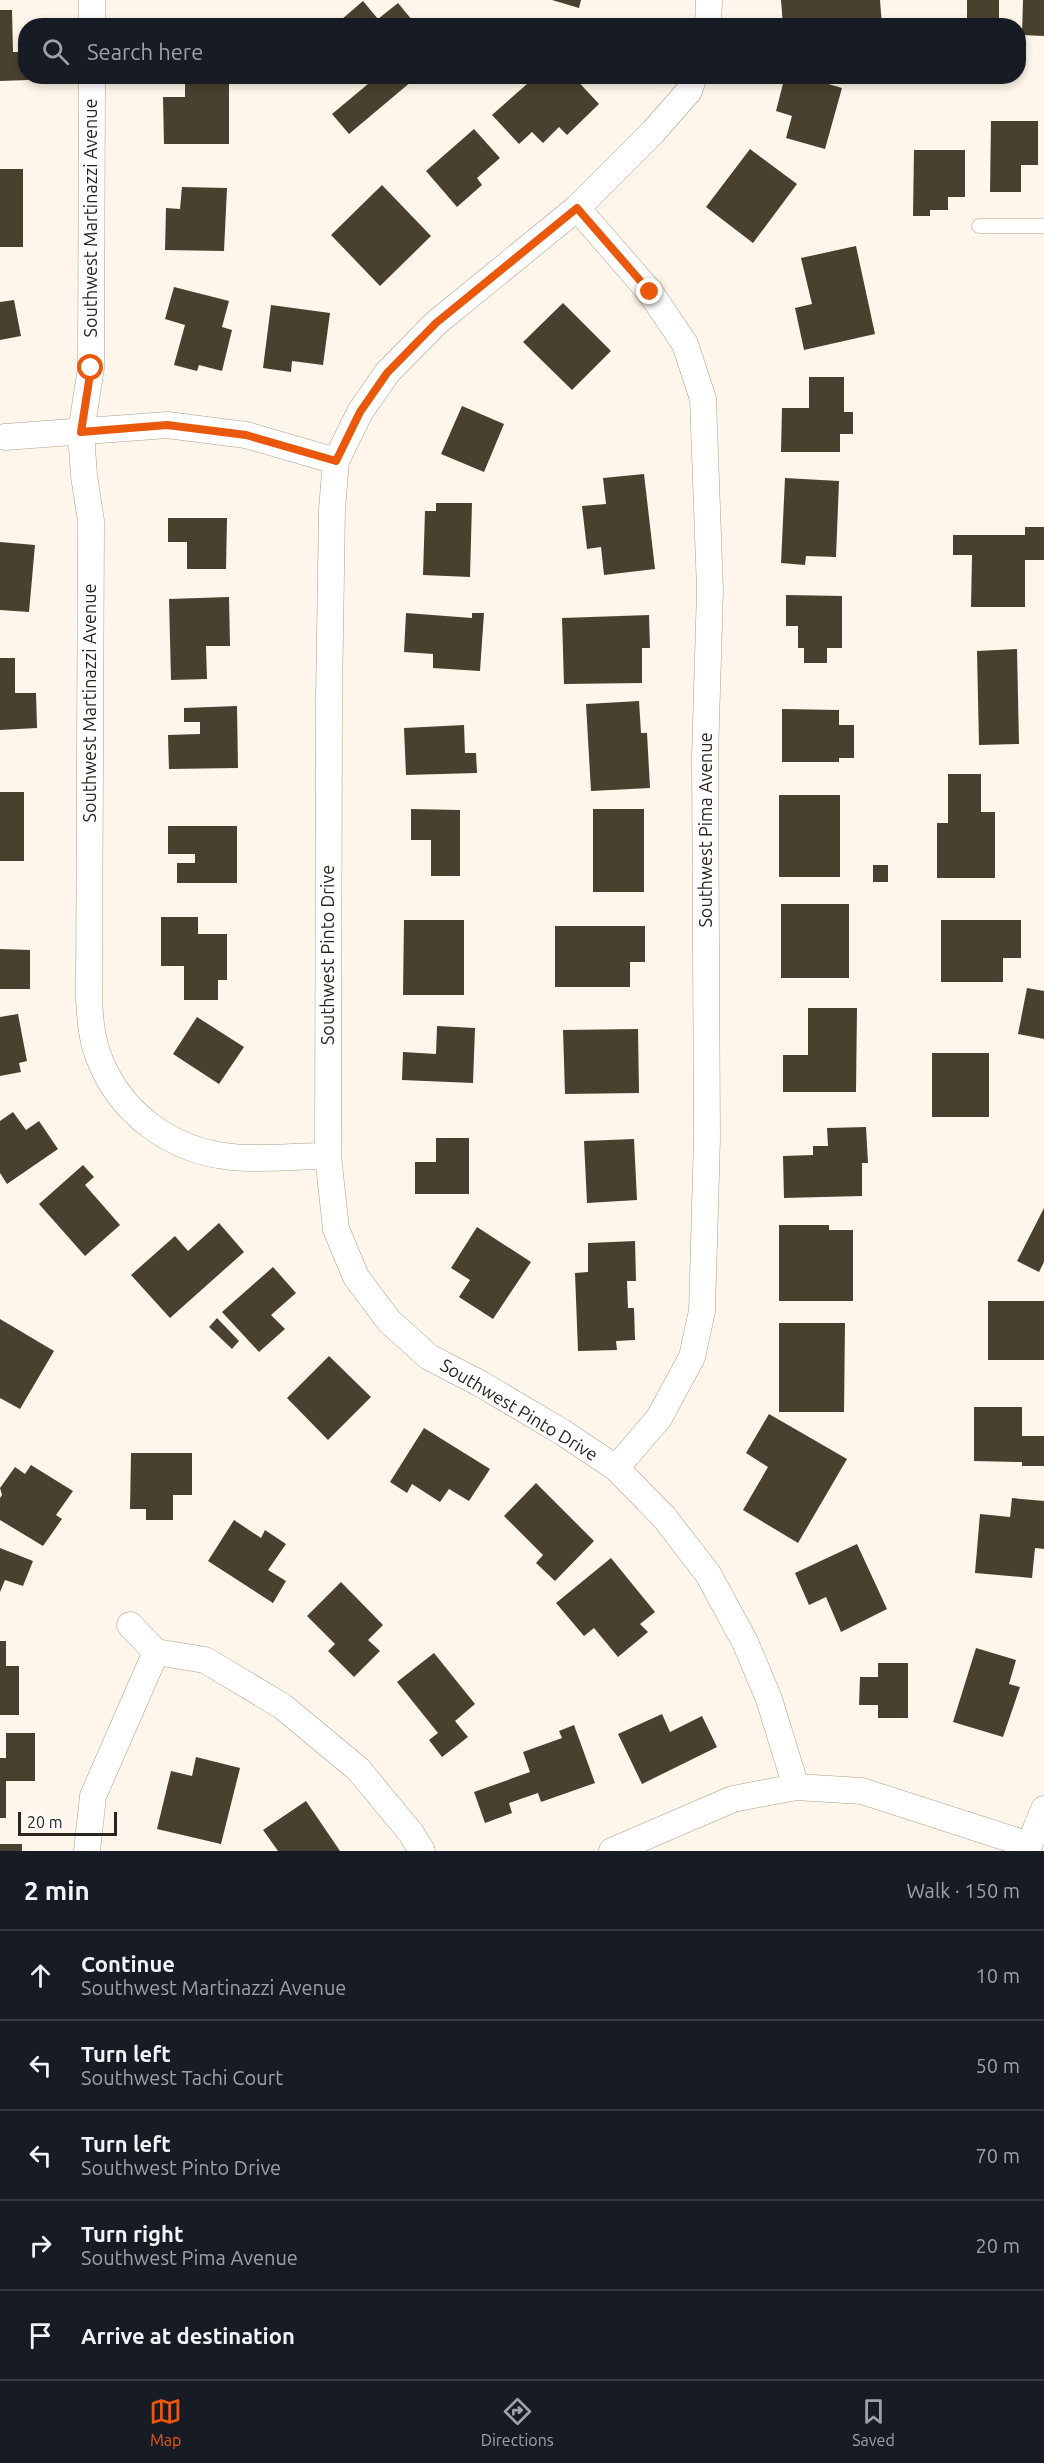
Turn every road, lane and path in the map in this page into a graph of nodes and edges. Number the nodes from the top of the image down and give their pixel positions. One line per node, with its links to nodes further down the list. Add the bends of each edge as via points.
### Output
1 (92, 0): 3 (street)
2 (709, 0): 4 (street)
3 (92, 18)
4 (708, 18)
5 (92, 84): 10 (street, Southwest Martinazzi Avenue, via 91,368)
6 (691, 84): 7 (street, Southwest Pinto Drive, via 653,132)
7 (577, 208): 12 (street, Southwest Pinto Drive, via 436,323 387,373 360,412); 14 (street, Southwest Pima Avenue, via 650,292 685,344 703,399 710,590 705,756 707,1138 702,1311 692,1357 659,1418)
8 (979, 226): 9 (lane)
9 (1044, 226)
10 (81, 432): 11 (street); 12 (street, via 167,425 246,435); 13 (street, Southwest Martinazzi Avenue, via 91,521 89,997 98,1054 123,1101 151,1128 188,1148 232,1157)
11 (5, 437)
12 (336, 461): 13 (street, Southwest Pinto Drive, via 329,699)
13 (328, 1156): 14 (street, Southwest Pinto Drive, via 336,1229 356,1277 388,1321 429,1357 562,1432)
14 (616, 1468): 17 (street, Southwest Pinto Drive, via 664,1517 708,1574 745,1642 769,1699)
15 (130, 1625): 16 (street)
16 (156, 1652): 20 (street, via 93,1796); 21 (street, via 205,1660 282,1706 358,1769)
17 (796, 1787): 19 (street, via 862,1791); 22 (street, via 734,1799)
18 (1044, 1809): 19 (street)
19 (1028, 1848)
20 (87, 1851)
21 (422, 1851)
22 (612, 1851)

